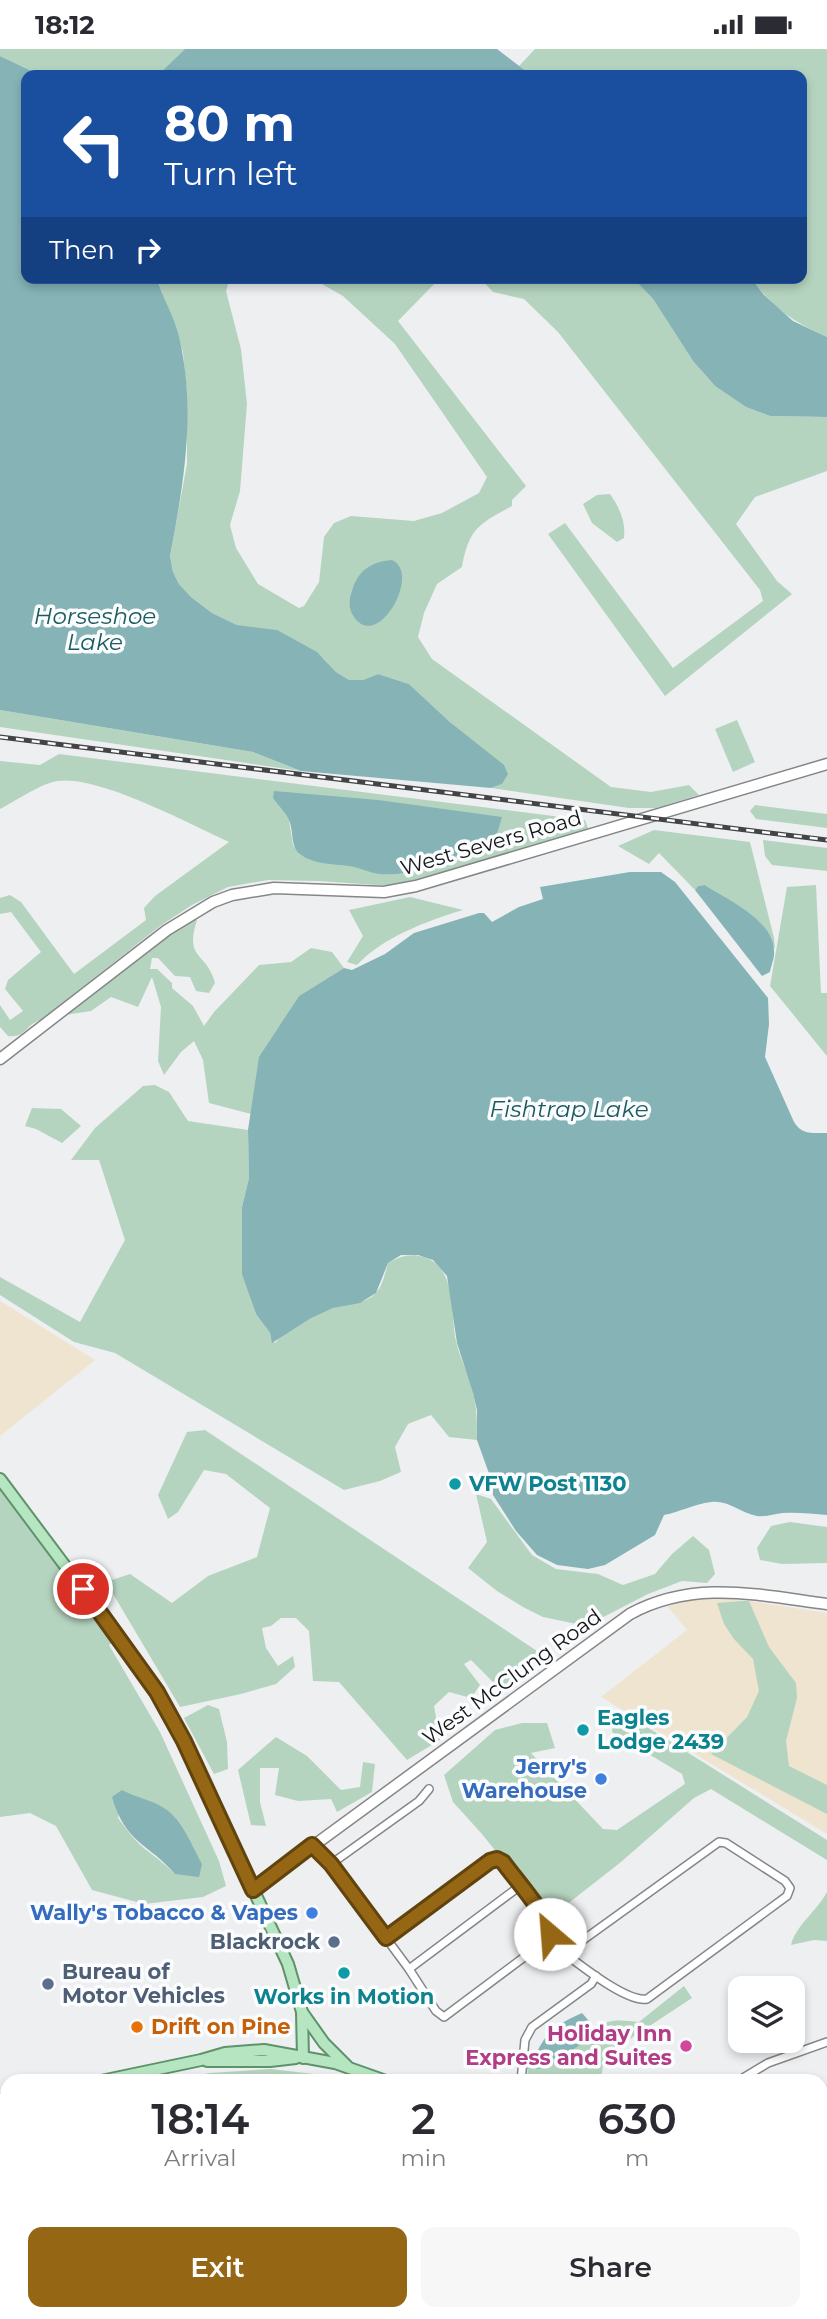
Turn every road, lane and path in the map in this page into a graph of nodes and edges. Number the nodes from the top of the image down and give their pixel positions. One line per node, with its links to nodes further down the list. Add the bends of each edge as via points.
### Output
1 (827, 764): 2 (street, West Severs Road, via 416,886 384,892 274,887 232,895 198,909 167,930)
2 (0, 1059)
3 (0, 1479): 9 (main road, via 157,1692)
4 (827, 1604): 6 (street, West McClung Road, via 713,1591 675,1596 643,1607)
5 (429, 1789): 7 (street)
6 (312, 1845): 7 (street); 9 (street, West McClung Road)
7 (331, 1864): 10 (street)
8 (520, 1886): 10 (street, via 503,1862 490,1861); 11 (street, via 549,1929); 13 (street)
9 (253, 1890): 15 (main road, via 288,1964)
10 (386, 1938): 13 (street)
11 (547, 1941): 12 (street); 13 (street, via 444,2017)
12 (565, 1953): 14 (street); 14 (street, via 719,1842 789,1884 787,1896 648,1999 630,1997)
13 (409, 1969)
14 (596, 1976): 21 (street, via 532,2027 525,2040)
15 (302, 2012): 17 (main road); 18 (main road)
16 (827, 2042): 22 (street)
17 (303, 2057): 18 (main road); 19 (main road, via 201,2060)
18 (348, 2067): 20 (main road)
19 (134, 2074)
20 (367, 2074)
21 (522, 2074)
22 (750, 2074)

